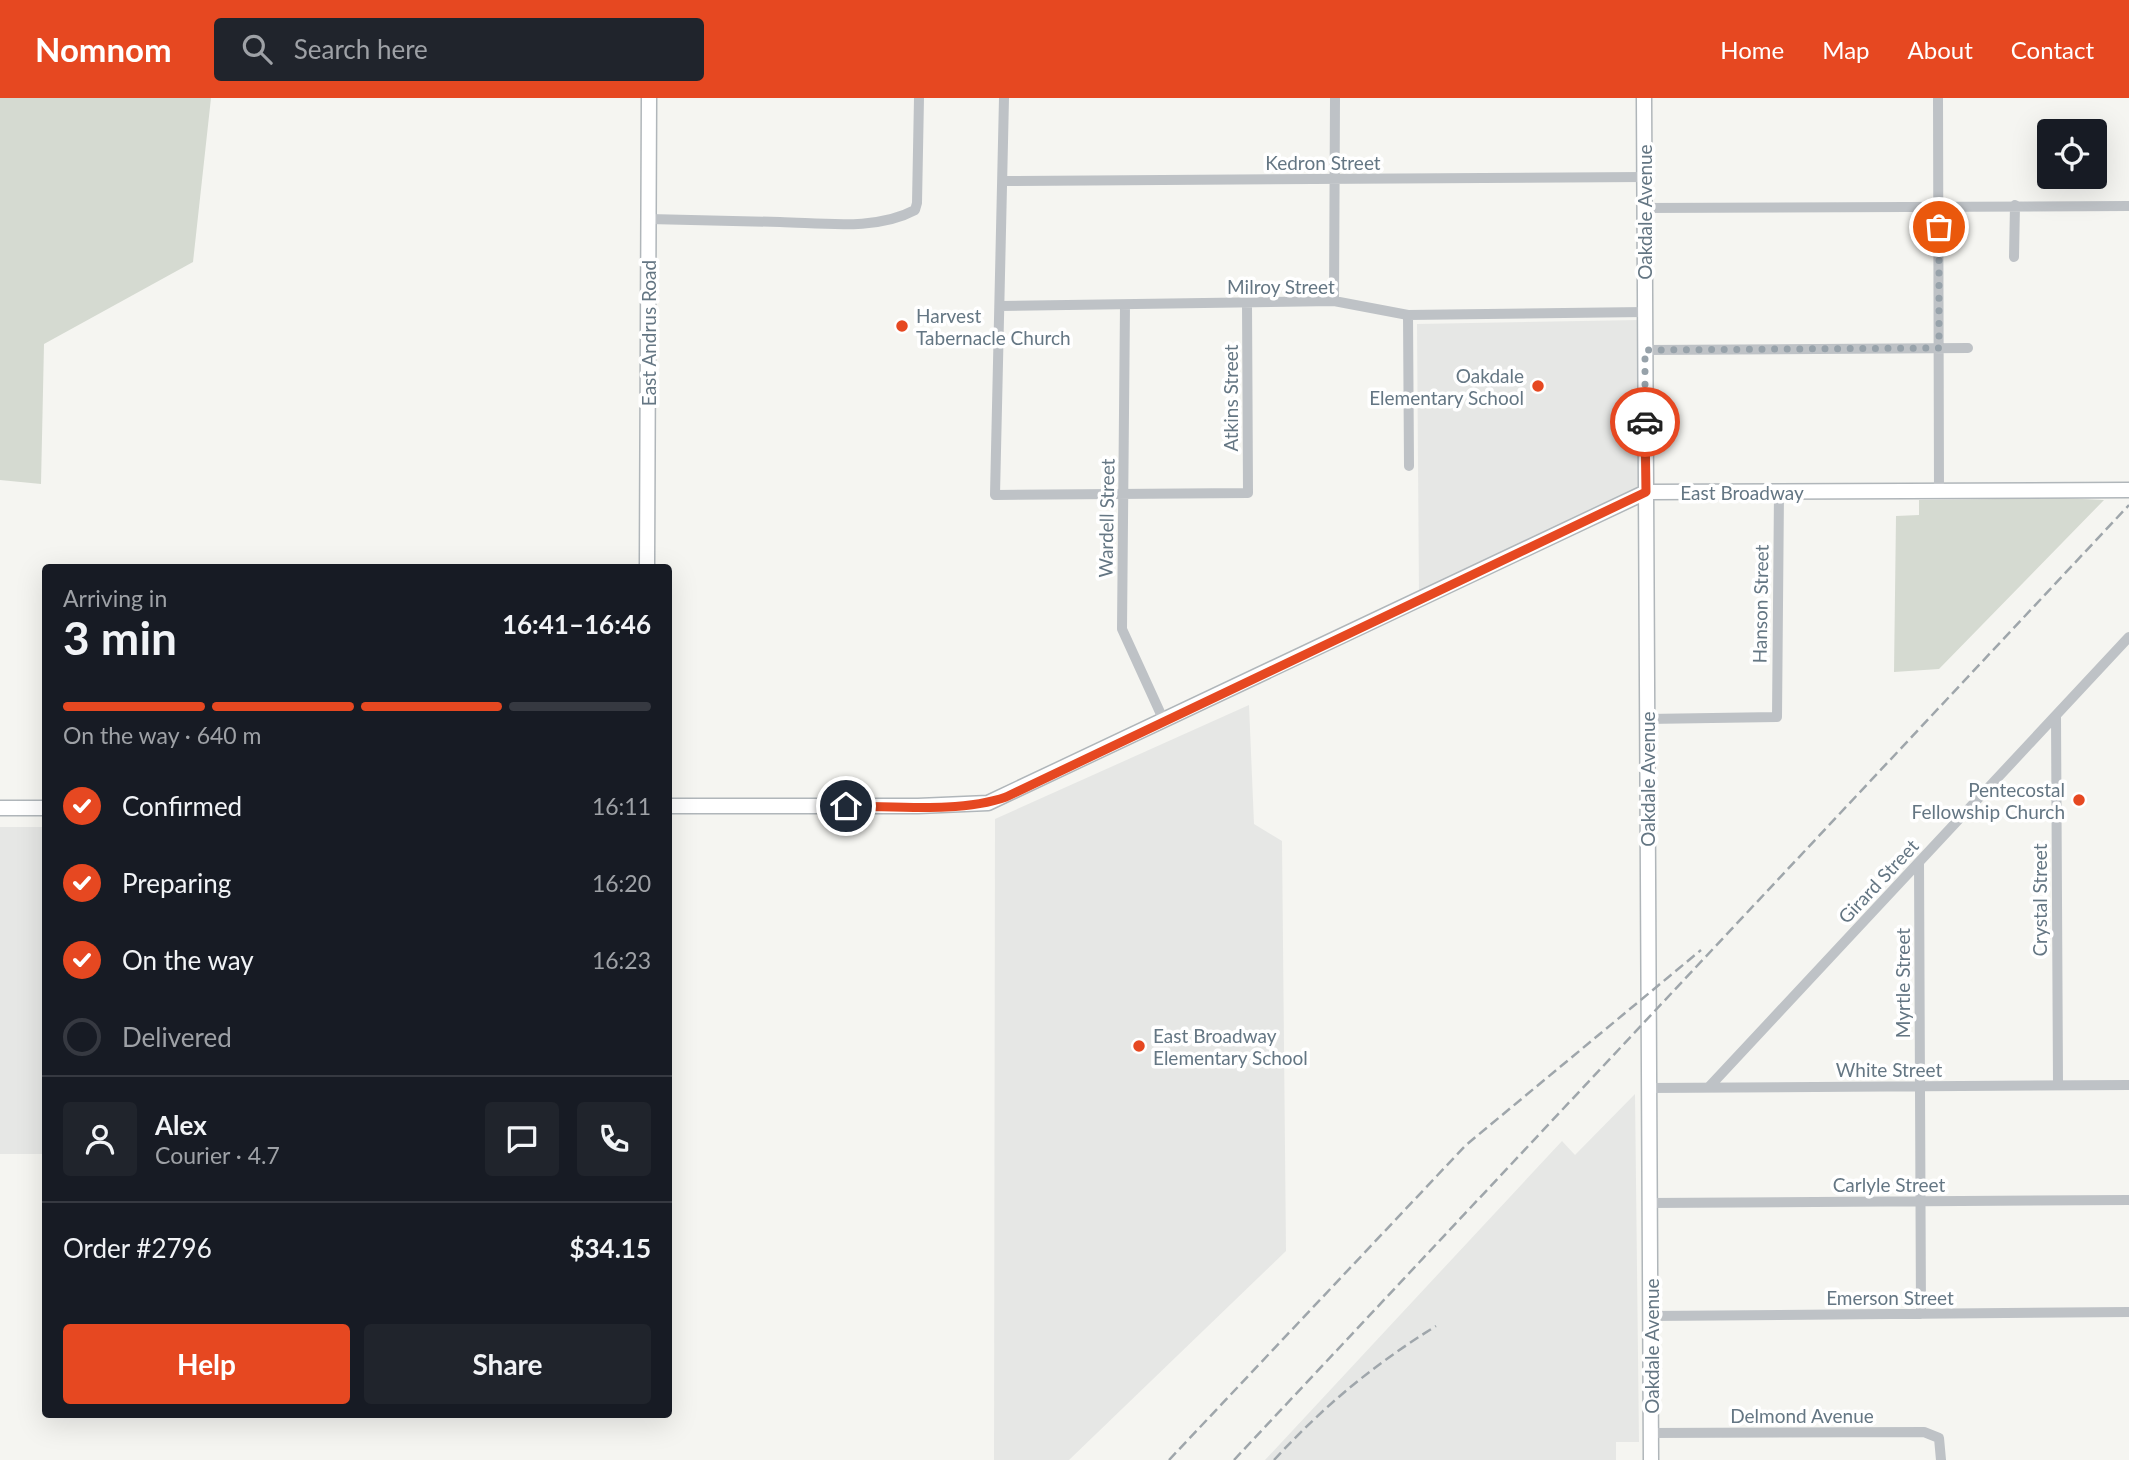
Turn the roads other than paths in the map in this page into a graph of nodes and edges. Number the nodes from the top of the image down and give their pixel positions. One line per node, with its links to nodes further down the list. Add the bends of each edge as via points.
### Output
1 (649, 98): 14 (street, East Andrus Road)
2 (919, 98): 14 (street, via 917,203 907,215 840,223)
3 (1004, 98): 9 (street)
4 (1335, 98): 8 (street)
5 (1644, 98): 7 (street, Oakdale Avenue)
6 (1938, 98): 10 (street)
7 (1644, 177): 8 (street, Kedron Street); 13 (street, Oakdale Avenue)
8 (1335, 179): 9 (street, Kedron Street); 16 (street)
9 (1003, 181): 19 (street)
10 (1939, 205): 11 (street); 13 (street); 22 (street)
11 (2015, 205): 12 (street); 15 (street)
12 (2129, 206)
13 (1644, 208): 20 (street, Oakdale Avenue)
14 (649, 219): 31 (street, East Andrus Road)
15 (2014, 257)
16 (1334, 301): 17 (street, Milroy Street); 21 (street, Milroy Street)
17 (1247, 303): 18 (street, Milroy Street); 30 (street, Atkins Street, via 1248,493)
18 (1125, 305): 19 (street, Milroy Street); 30 (street, Wardell Street)
19 (1000, 306): 30 (street, via 995,495)
20 (1645, 313): 21 (street, Milroy Street); 24 (street, Oakdale Avenue)
21 (1408, 315): 25 (street)
22 (1939, 348): 23 (street); 24 (street); 27 (street)
23 (1968, 348)
24 (1645, 350): 28 (street, Oakdale Avenue)
25 (1409, 466)
26 (2129, 490): 27 (street, East Broadway)
27 (1939, 491): 29 (street, East Broadway)
28 (1646, 492): 29 (street, East Broadway); 34 (street, Oakdale Avenue); 35 (street, East Broadway)
29 (1779, 492): 34 (street, Hanson Street, via 1777,717)
30 (1125, 494): 35 (street, Wardell Street, via 1122,629)
31 (647, 564)
32 (2129, 637): 33 (street, Girard Street)
33 (2056, 716): 39 (street, Girard Street); 40 (street, Crystal Street)
34 (1647, 719): 44 (street, Oakdale Avenue)
35 (1164, 721): 36 (street, East Broadway, via 988,803)
36 (672, 806)
37 (0, 808): 38 (street)
38 (42, 808)
39 (1919, 863): 42 (street, Myrtle Street); 43 (street, Girard Street)
40 (2058, 1085): 41 (street, White Street); 42 (street, White Street)
41 (2129, 1085)
42 (1920, 1086): 43 (street, White Street); 46 (street, Myrtle Street)
43 (1709, 1087): 44 (street, White Street)
44 (1649, 1088): 47 (street, Oakdale Avenue)
45 (2129, 1200): 46 (street, Carlyle Street)
46 (1921, 1201): 47 (street, Carlyle Street); 49 (street, Myrtle Street)
47 (1650, 1203): 50 (street, Oakdale Avenue)
48 (2129, 1312): 49 (street, Emerson Street)
49 (1921, 1314): 50 (street, Emerson Street)
50 (1650, 1316): 51 (street, Oakdale Avenue)
51 (1651, 1433): 52 (street, Delmond Avenue, via 1923,1432 1939,1438); 53 (street, Oakdale Avenue)
52 (1941, 1455)
53 (1651, 1460)

